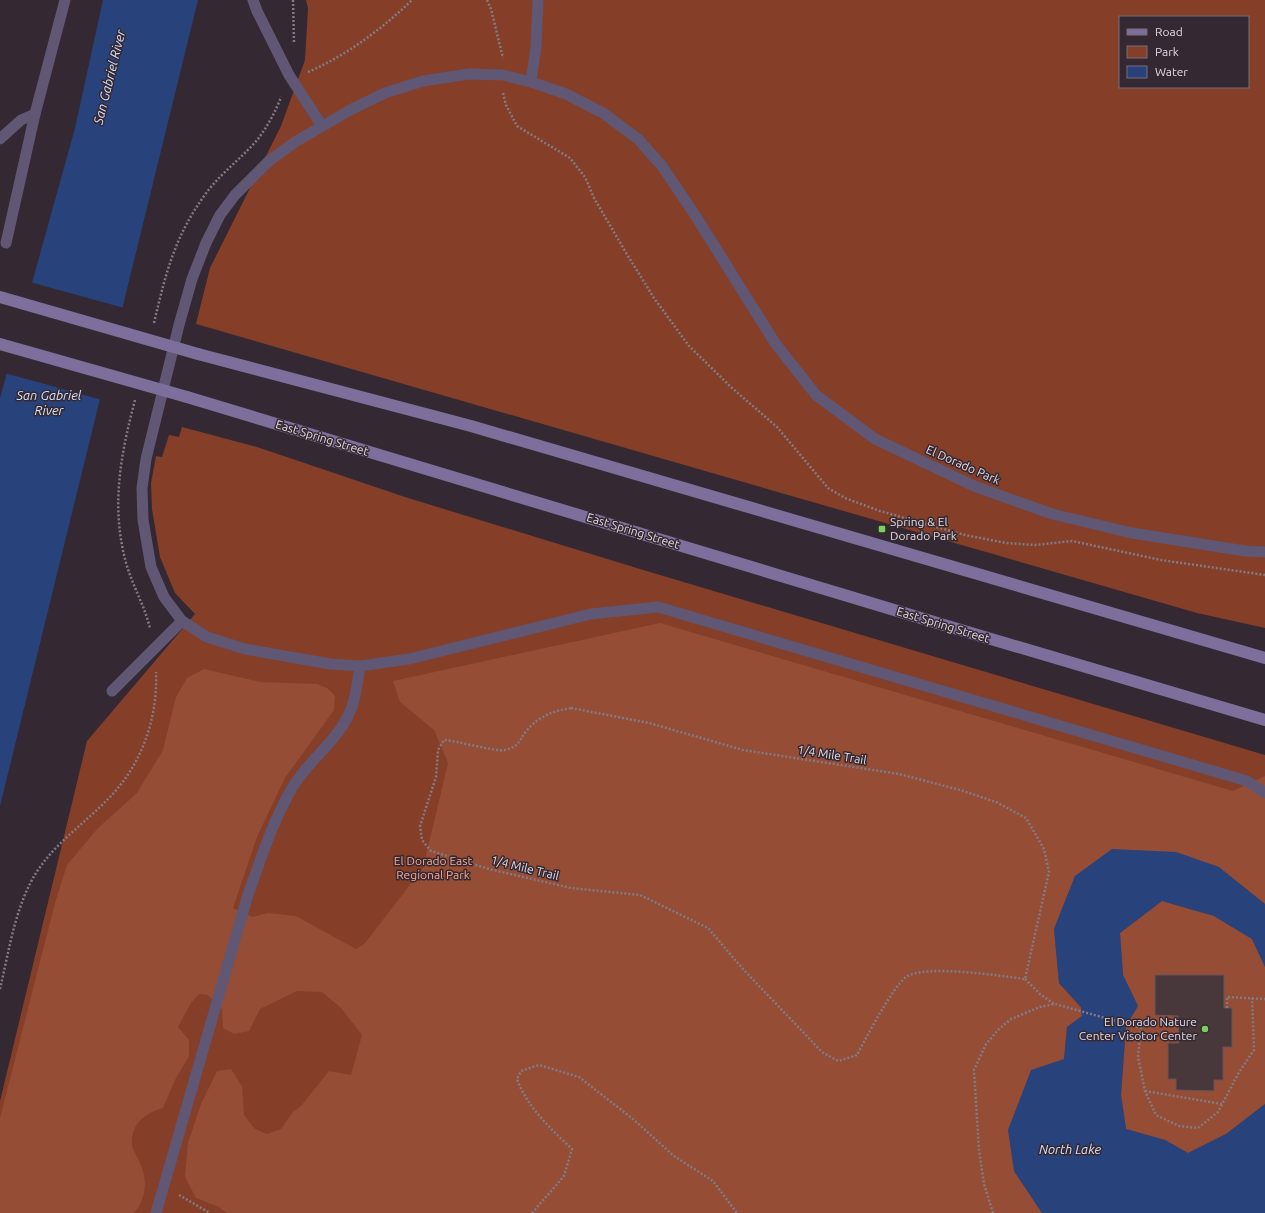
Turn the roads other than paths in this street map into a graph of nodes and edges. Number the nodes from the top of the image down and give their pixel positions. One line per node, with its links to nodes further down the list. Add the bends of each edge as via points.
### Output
1 (65, 0): 5 (lane)
2 (253, 0): 6 (lane, via 289,75)
3 (538, 0): 4 (lane, via 536,47)
4 (531, 82): 6 (lane, El Dorado Park, via 503,75 468,74 423,81 385,93); 11 (lane, El Dorado Park, via 566,94 603,113 638,139 662,166 775,343 816,395 875,439 974,486 1052,514 1132,533)
5 (35, 114): 7 (lane, via 21,120); 8 (lane)
6 (322, 126): 12 (lane, El Dorado Park, via 269,161 235,195 220,215 206,243 190,286 154,423 142,488 143,520 151,567 164,598)
7 (0, 139)
8 (6, 243)
9 (0, 297): 13 (main road, bridge, via 198,354 471,426)
10 (0, 344): 16 (main road, East Spring Street, bridge, via 187,397)
11 (1265, 552)
12 (182, 620): 14 (lane, El Dorado Park, via 207,637 245,648 330,664); 15 (lane)
13 (1265, 658)
14 (360, 666): 17 (lane, El Dorado Park, via 409,659 591,614 658,607 1247,781); 18 (lane, via 355,696 348,717 293,787 277,816 264,849 244,906)
15 (112, 691)
16 (1265, 720)
17 (1265, 793)
18 (156, 1213)

